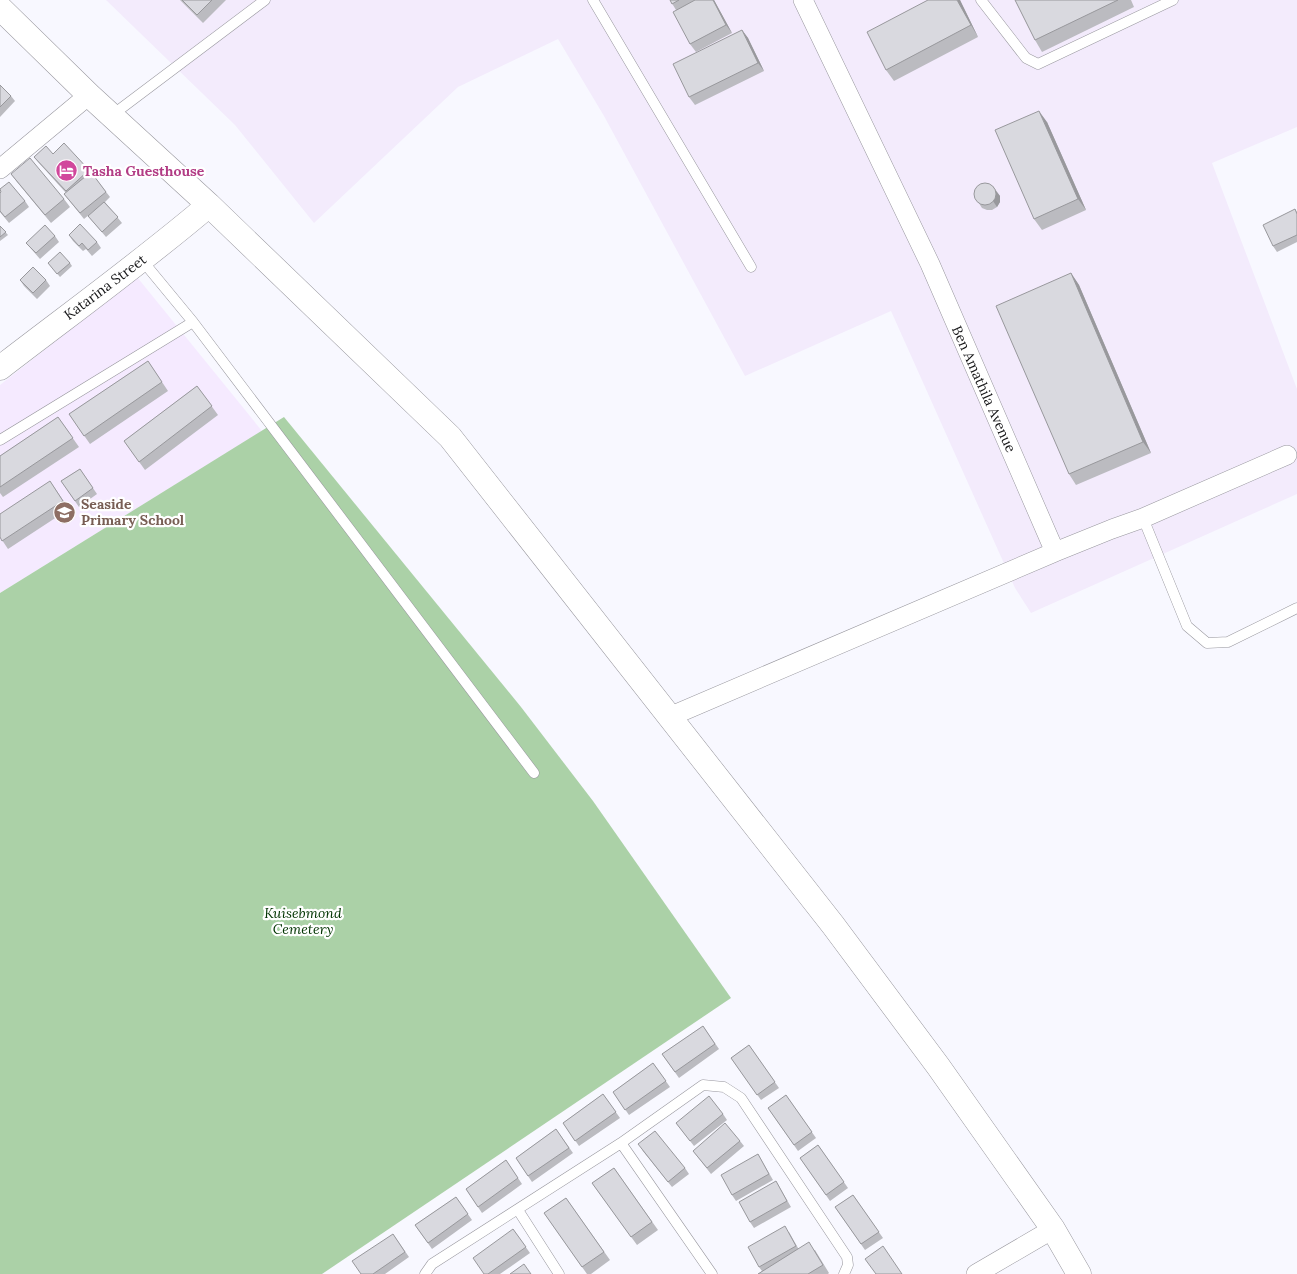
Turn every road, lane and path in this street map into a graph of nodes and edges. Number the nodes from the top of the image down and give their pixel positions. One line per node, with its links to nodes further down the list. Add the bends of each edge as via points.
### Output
1 (265, 0): 8 (lane)
2 (593, 0): 12 (lane)
3 (803, 0): 18 (street, Ben Amathila Avenue, via 930,264)
4 (981, 0): 5 (lane, via 1026,58 1038,64)
5 (1173, 0)
6 (0, 8): 7 (street)
7 (89, 96): 8 (street); 9 (street)
8 (110, 116): 10 (street)
9 (0, 169)
10 (209, 205): 11 (street, Katarina Street); 20 (street, via 450,437)
11 (141, 259): 13 (lane); 14 (street, Katarina Street)
12 (751, 267)
13 (193, 322): 15 (lane); 21 (lane)
14 (0, 368)
15 (0, 440)
16 (1287, 455): 17 (street)
17 (1143, 518): 18 (street); 19 (lane, via 1187,626 1207,643 1228,642)
18 (1055, 552): 20 (street)
19 (1297, 608)
20 (669, 717): 24 (street, via 834,925)
21 (534, 773)
22 (621, 1143): 23 (lane); 27 (lane); 28 (lane, via 703,1085 724,1087 741,1098 847,1257)
23 (518, 1210): 25 (lane, via 432,1264); 26 (lane)
24 (1052, 1229): 29 (street); 30 (street)
25 (424, 1274)
26 (559, 1274)
27 (712, 1274)
28 (844, 1274)
29 (976, 1274)
30 (1079, 1274)

